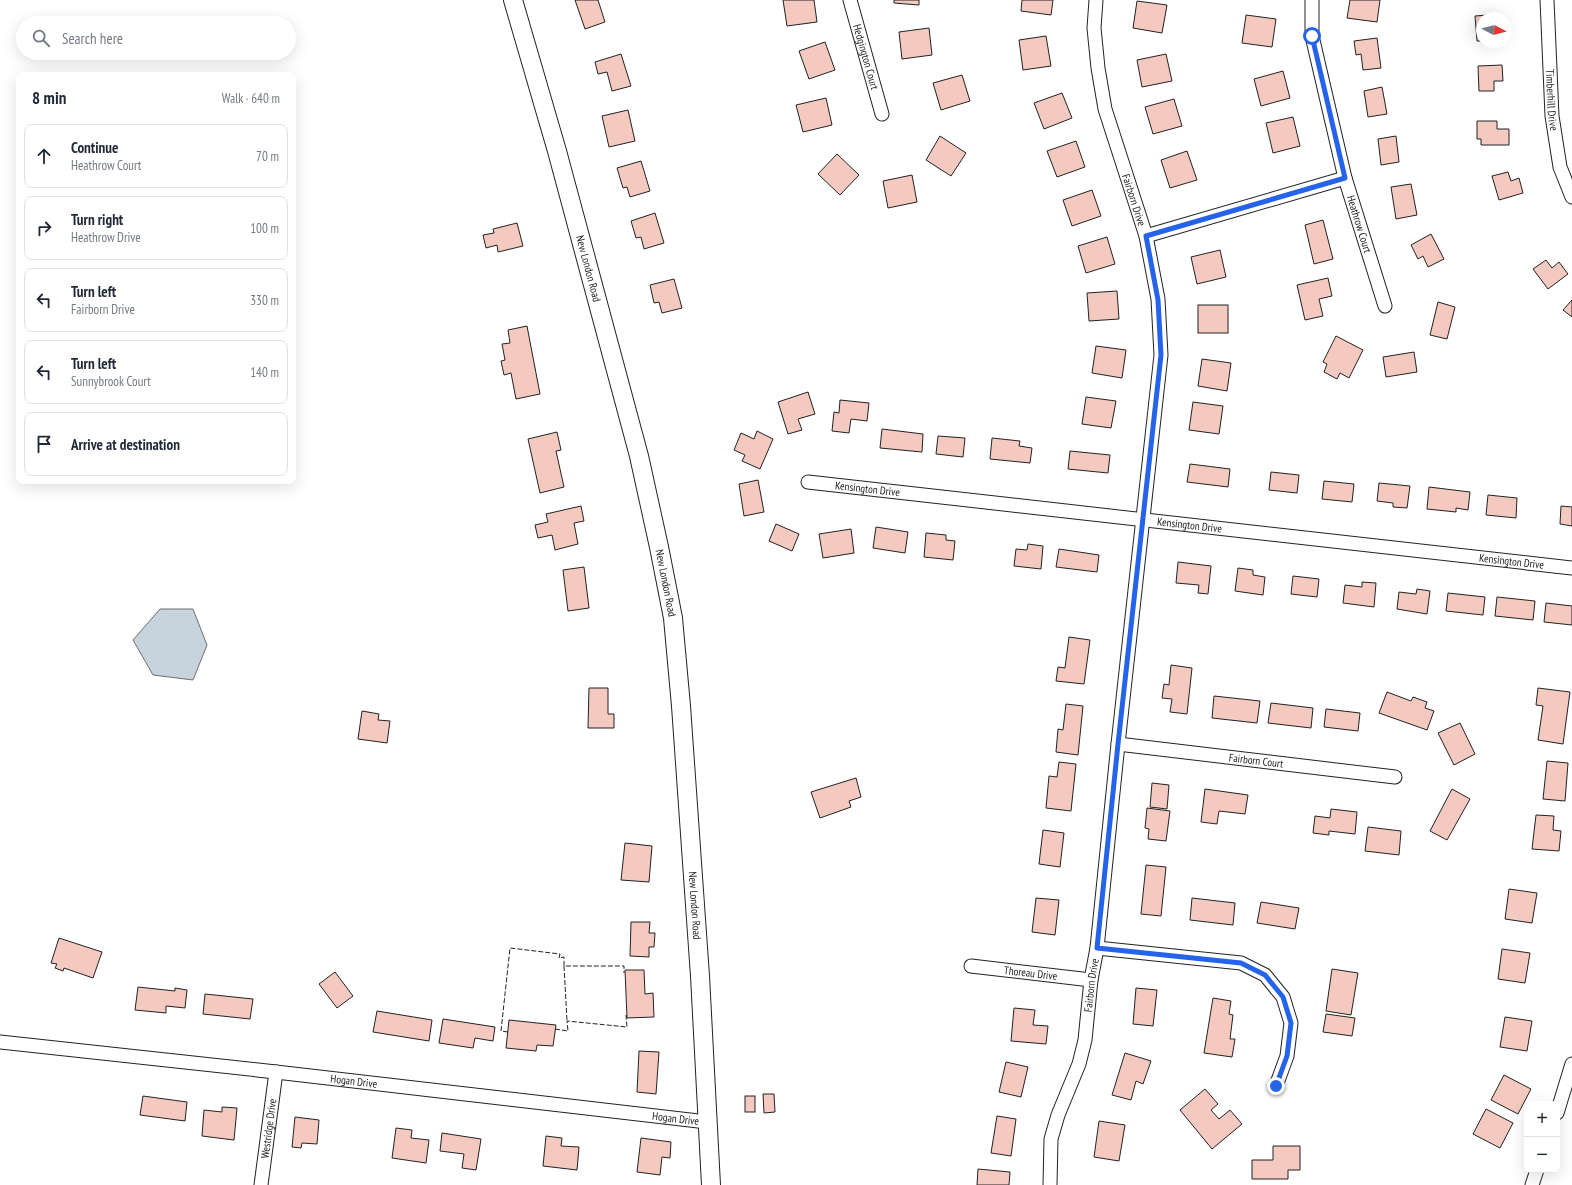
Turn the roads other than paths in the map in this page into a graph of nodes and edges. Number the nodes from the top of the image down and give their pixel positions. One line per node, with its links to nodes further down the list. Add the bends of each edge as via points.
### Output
1 (513, 0): 24 (street, New London Road, via 557,151 639,456 673,618 700,976)
2 (850, 0): 6 (street, Hedgington Court)
3 (1096, 0): 9 (street, Fairborn Drive, via 1094,28 1105,109)
4 (1312, 0): 7 (street, Heathrow Court, via 1312,36)
5 (1547, 0): 8 (street, Timberhill Drive, via 1552,116 1560,167)
6 (882, 114)
7 (1345, 178): 9 (street); 10 (street, Heathrow Court)
8 (1572, 197)
9 (1146, 236): 12 (street, Fairborn Drive, via 1158,300 1161,355)
10 (1385, 306)
11 (808, 482): 12 (street, Kensington Drive)
12 (1142, 519): 13 (street, Kensington Drive); 14 (street, Fairborn Drive)
13 (1572, 568)
14 (1118, 744): 15 (street, Fairborn Court); 16 (street, Fairborn Drive)
15 (1395, 777)
16 (1097, 948): 18 (street, Fairborn Drive); 22 (street, via 1241,963 1265,975 1283,997 1291,1023 1287,1056)
17 (971, 966): 18 (street, Thoreau Drive)
18 (1091, 980): 28 (street, Fairborn Drive, via 1085,1040 1079,1064 1051,1139)
19 (0, 1042): 21 (street, Hogan Drive)
20 (1572, 1064): 23 (street)
21 (276, 1072): 24 (street, Hogan Drive); 26 (street, Westridge Drive)
22 (1276, 1086)
23 (1560, 1103)
24 (707, 1122): 27 (street, New London Road)
25 (1536, 1173): 29 (street)
26 (261, 1185)
27 (711, 1185)
28 (1050, 1185)
29 (1532, 1185)

